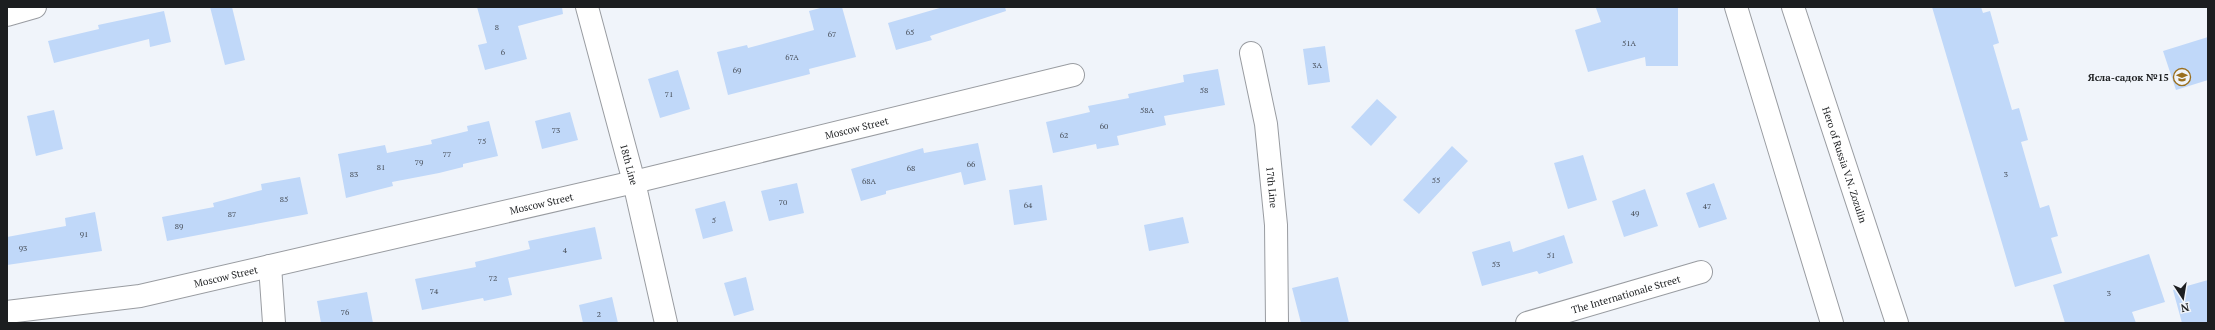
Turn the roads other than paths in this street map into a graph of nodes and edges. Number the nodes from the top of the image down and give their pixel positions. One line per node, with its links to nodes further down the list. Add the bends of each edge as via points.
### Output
1 (35, 7): 5 (street)
2 (587, 7): 8 (street, 18th Line)
3 (1736, 7): 16 (street)
4 (1793, 7): 17 (street, Hero of Russia V.N. Zozulin)
5 (7, 15)
6 (1251, 53): 14 (street, 17th Line, via 1266,124 1276,225)
7 (1073, 75): 8 (street, Moscow Street)
8 (634, 182): 9 (street, Moscow Street); 13 (street, 18th Line)
9 (270, 266): 11 (street, Moscow Street, via 140,296); 12 (street)
10 (1701, 272): 15 (street, The Internationale Street)
11 (7, 312)
12 (274, 323)
13 (666, 323)
14 (1277, 323)
15 (1527, 323)
16 (1832, 323)
17 (1897, 323)

